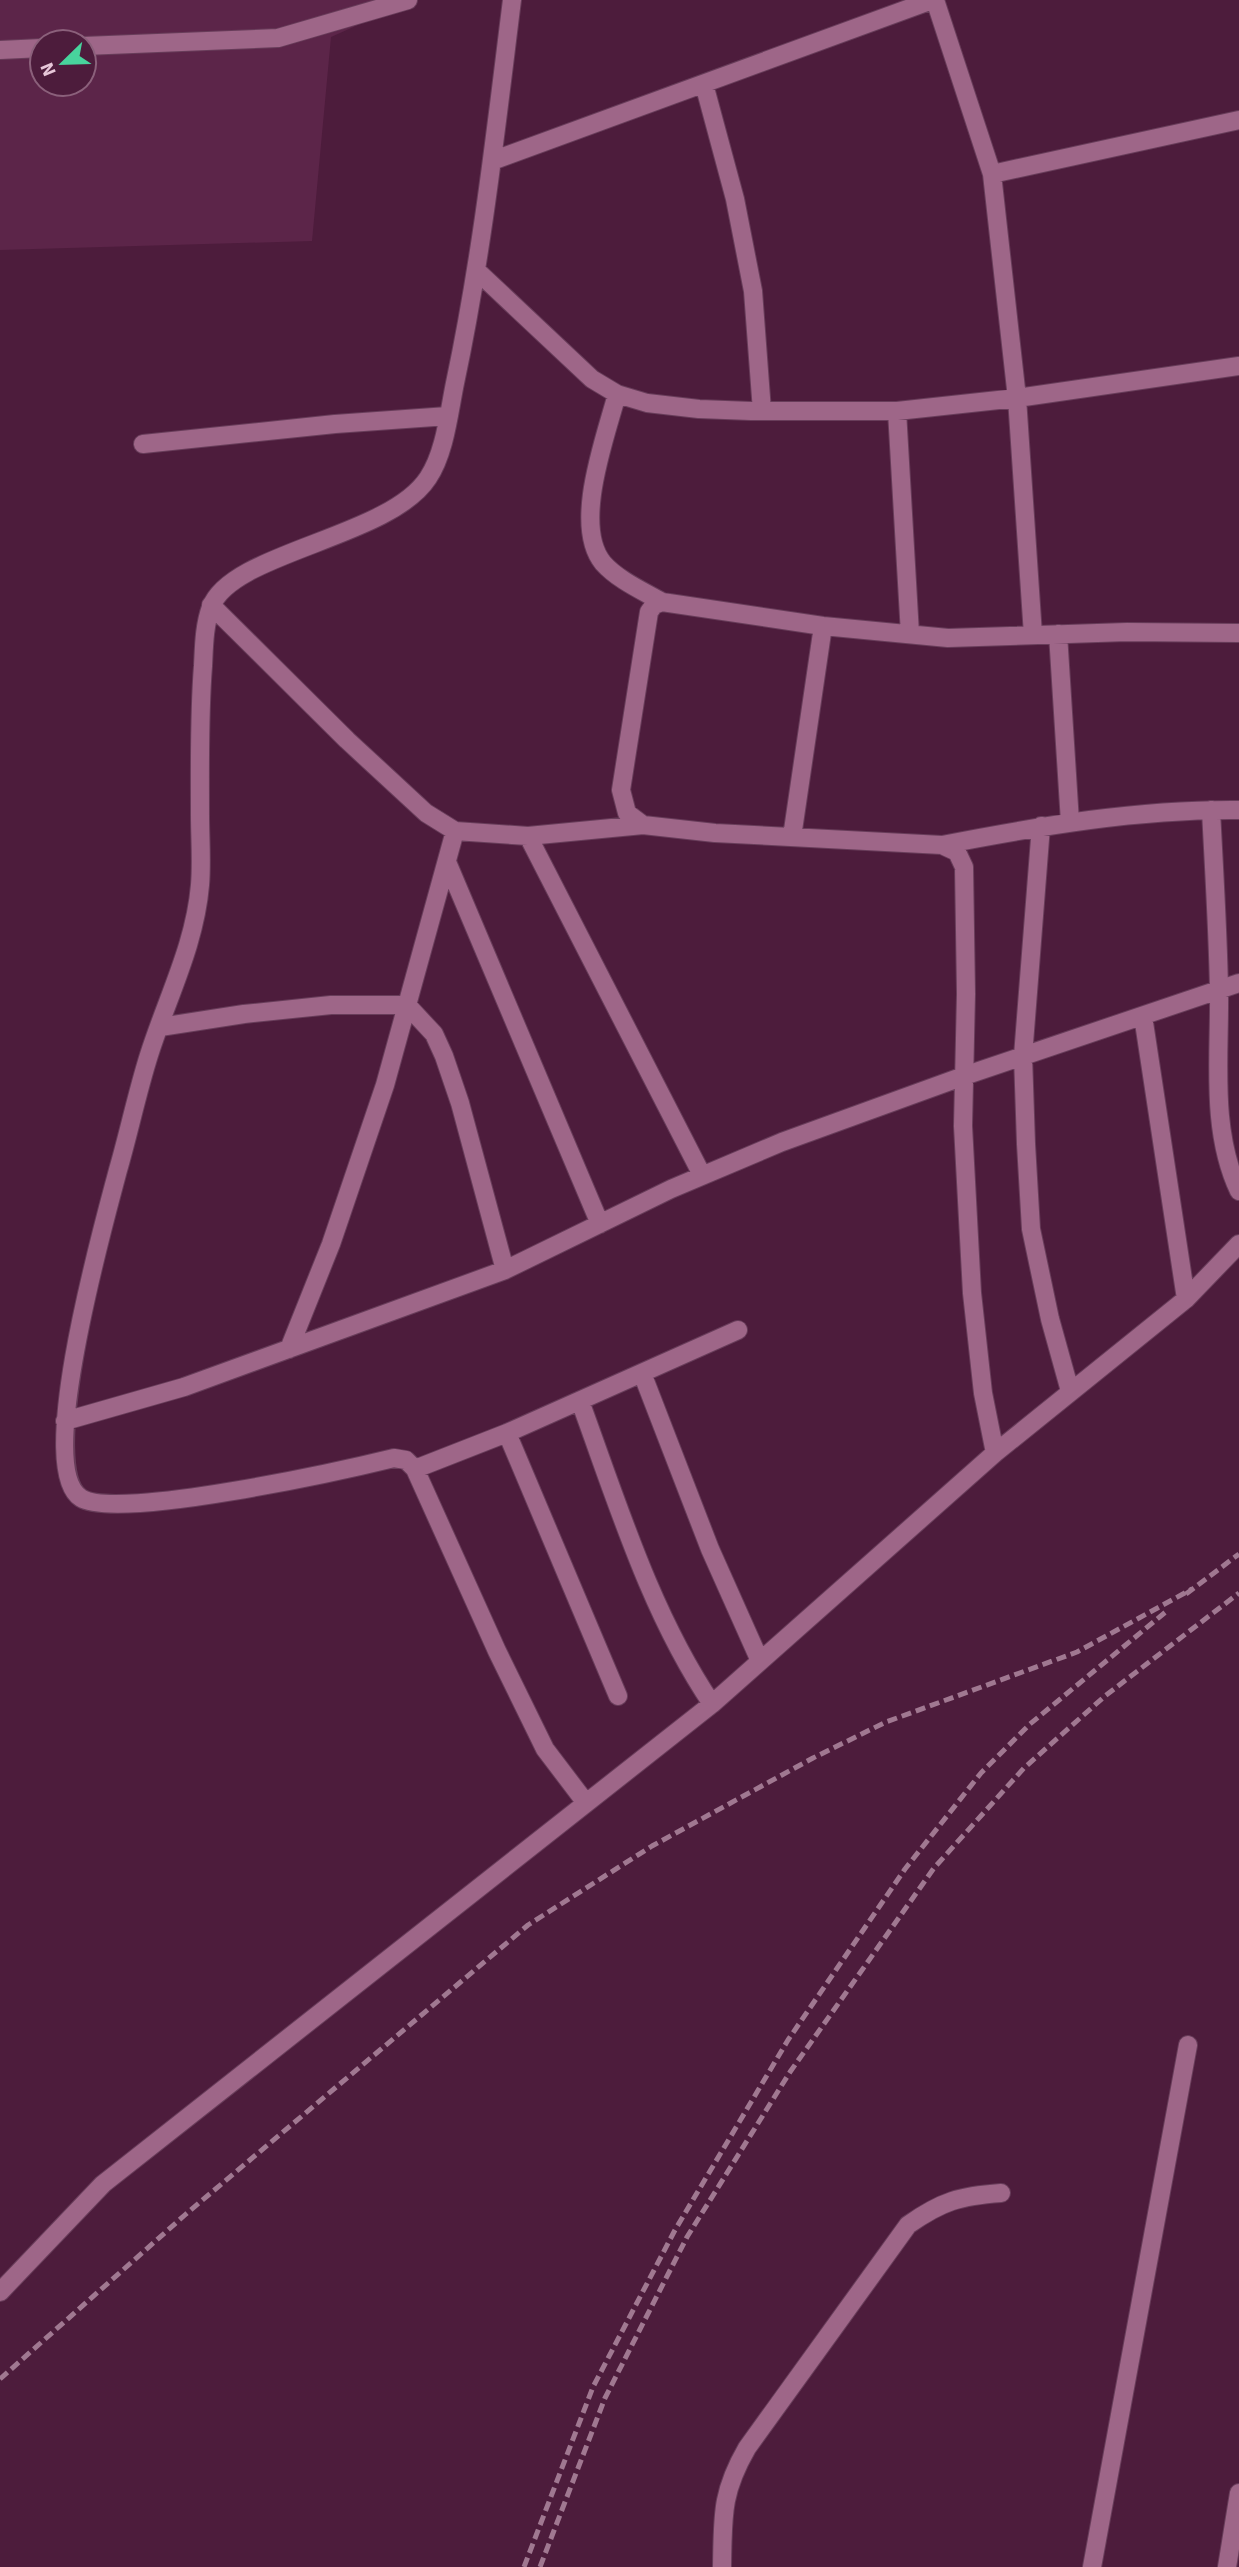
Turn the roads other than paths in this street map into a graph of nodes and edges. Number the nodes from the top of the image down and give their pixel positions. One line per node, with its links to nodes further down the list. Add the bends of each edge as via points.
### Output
1 (408, 0): 4 (street, via 278,38)
2 (512, 0): 9 (street)
3 (933, 0): 7 (street); 10 (street)
4 (98, 45)
5 (28, 49): 6 (street)
6 (0, 50)
7 (704, 84): 9 (street); 15 (street, via 735,199 753,291)
8 (1239, 120): 10 (street)
9 (492, 161): 11 (street)
10 (992, 174): 14 (street)
11 (476, 270): 13 (street, via 592,379); 17 (street)
12 (1239, 366): 14 (street)
13 (617, 394): 15 (street, via 699,409); 19 (street, via 590,513 593,544 603,562 621,578)
14 (1017, 398): 16 (street); 25 (street)
15 (762, 411): 16 (street)
16 (897, 411): 22 (street)
17 (448, 416): 18 (street); 20 (street, via 429,477 405,502 255,570 222,589)
18 (143, 444)
19 (662, 602): 21 (street); 29 (street, via 649,612 621,790 627,813)
20 (212, 605): 31 (street, via 347,740 426,813); 40 (street, via 205,634 201,698 200,885 187,951)
21 (823, 626): 22 (street); 33 (street)
22 (910, 634): 25 (street, via 948,638)
23 (1058, 634): 24 (street); 25 (street); 28 (street)
24 (1239, 634)
25 (1033, 635)
26 (1211, 810): 27 (street); 28 (street); 37 (street)
27 (1239, 810)
28 (1070, 822): 30 (street)
29 (643, 825): 32 (street); 33 (street)
30 (1041, 826): 34 (street); 41 (street)
31 (455, 831): 32 (street); 35 (street)
32 (528, 835): 43 (street)
33 (792, 837): 34 (street)
34 (942, 845): 42 (street, via 957,852 964,867)
35 (447, 862): 38 (street); 45 (street)
36 (1239, 983): 37 (street)
37 (1219, 990): 39 (street); 44 (street, via 1219,1101 1224,1142)
38 (407, 1005): 40 (street, via 331,1005); 47 (street, via 434,1034 444,1056); 50 (street, via 331,1244)
39 (1143, 1016): 41 (street); 48 (street)
40 (160, 1027): 54 (street, via 111,1198 73,1356)
41 (1023, 1056): 42 (street); 52 (street, via 1031,1229)
42 (964, 1076): 43 (street); 56 (street, via 972,1293)
43 (702, 1175): 45 (street)
44 (1239, 1191)
45 (600, 1224): 47 (street)
46 (1239, 1244): 48 (street)
47 (505, 1270): 50 (street)
48 (1186, 1299): 52 (street)
49 (738, 1329): 51 (street)
50 (289, 1349): 54 (street, via 184,1387)
51 (642, 1373): 53 (street); 58 (street, via 710,1549)
52 (1070, 1391): 56 (street)
53 (580, 1401): 55 (street); 60 (street, via 674,1642)
54 (65, 1421): 57 (street, via 65,1464 72,1487 80,1497 98,1503 180,1499 298,1480 394,1458 406,1460)
55 (507, 1433): 57 (street); 59 (street)
56 (995, 1453): 58 (street)
57 (415, 1469): 61 (street, via 538,1737)
58 (760, 1661): 60 (street)
59 (618, 1696)
60 (712, 1704): 61 (street)
61 (586, 1803): 64 (street, via 103,2184)
62 (1188, 2045): 67 (street)
63 (1001, 2193): 66 (street, via 964,2196 932,2208 908,2225 733,2473 724,2503)
64 (0, 2292)
65 (1239, 2493): 68 (street)
66 (722, 2567)
67 (1092, 2567)
68 (1227, 2567)

